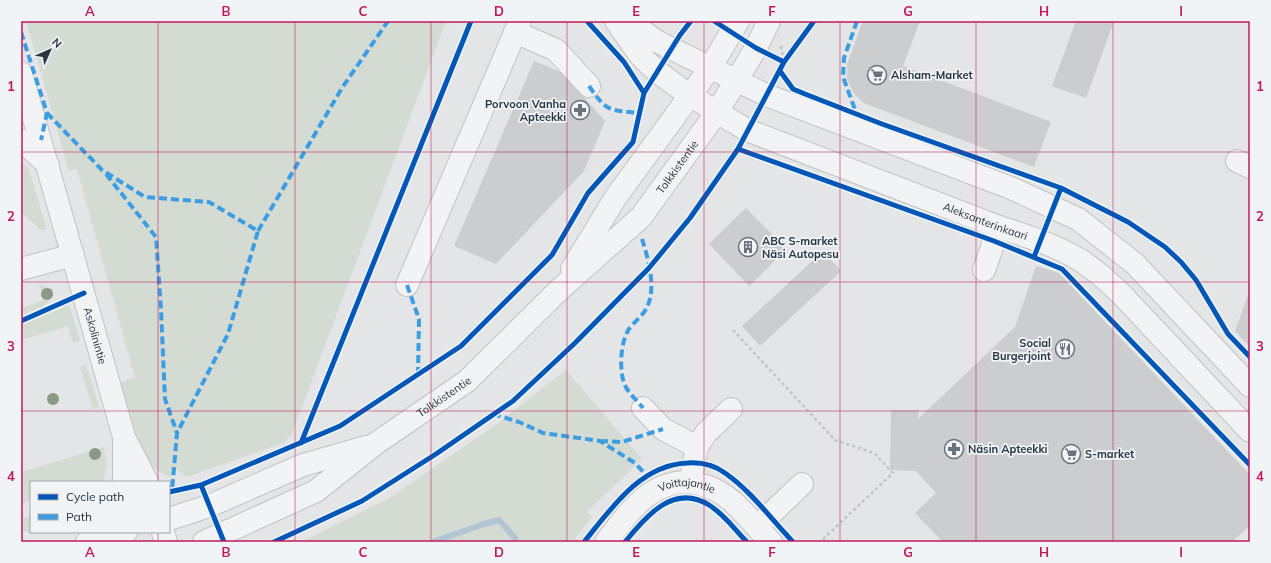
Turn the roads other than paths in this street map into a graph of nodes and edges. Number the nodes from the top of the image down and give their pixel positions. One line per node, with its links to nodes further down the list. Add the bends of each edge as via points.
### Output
1 (616, 21): 10 (street, Aleksanterinkaari, via 641,56)
2 (629, 21): 6 (street, via 656,40)
3 (738, 21): 6 (street, Tolkkistentie)
4 (769, 21): 8 (street, Tolkkistentie)
5 (518, 27): 9 (street, via 556,50); 18 (street)
6 (710, 68): 8 (street); 10 (street, Tolkkistentie)
7 (21, 73): 13 (street, Askolinintie)
8 (737, 82): 11 (street, Tolkkistentie); 20 (street, via 1011,188 1078,219 1135,264)
9 (589, 86)
10 (692, 96): 11 (street, Aleksanterinkaari); 19 (street, Tolkkistentie, via 616,197)
11 (717, 112): 14 (street, Aleksanterinkaari, via 747,130); 19 (street, Tolkkistentie, via 641,217)
12 (21, 140): 13 (street)
13 (48, 165): 15 (street, Askolinintie)
14 (999, 227): 17 (street); 23 (street, Aleksanterinkaari, via 1042,241 1080,260 1101,275)
15 (73, 255): 16 (street); 24 (street, Askolinintie)
16 (26, 262)
17 (984, 270)
18 (407, 285)
19 (558, 291): 25 (street, Tolkkistentie, via 467,381)
20 (1250, 386)
21 (643, 408): 26 (street, via 663,428)
22 (731, 409): 26 (street, via 706,433)
23 (1250, 431)
24 (124, 437): 27 (street, Askolinintie); 28 (street, Askolinintie)
25 (374, 444): 31 (street, Tolkkistentie, via 303,465 209,506); 35 (street, Tolkkistentie, via 316,491)
26 (697, 446): 29 (street)
27 (124, 481)
28 (146, 481)
29 (690, 482): 33 (street, Voittajantie, via 709,486 732,501); 36 (street, Voittajantie, via 674,481 646,496 631,509)
30 (802, 484): 33 (street)
31 (170, 519)
32 (122, 533): 34 (street)
33 (764, 534)
34 (87, 542)
35 (204, 542)
36 (606, 542)

